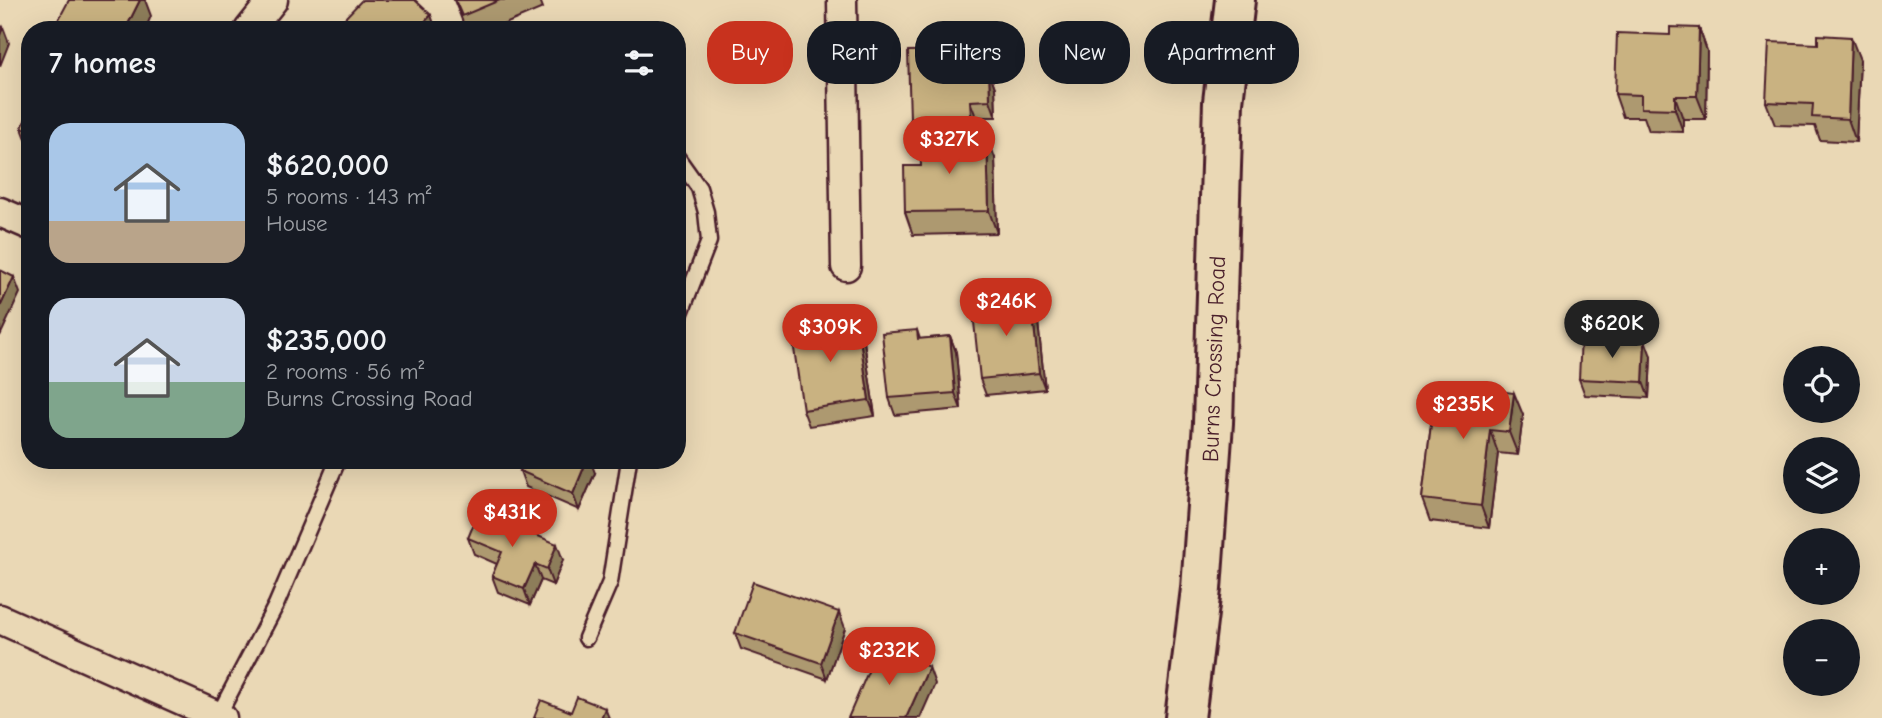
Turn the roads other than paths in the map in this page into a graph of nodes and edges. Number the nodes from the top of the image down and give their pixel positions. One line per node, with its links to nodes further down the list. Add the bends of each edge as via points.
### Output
1 (273, 0): 4 (street)
2 (842, 0): 8 (street)
3 (1235, 0): 15 (street, Burns Crossing Road, via 1223,102 1213,423 1201,589)
4 (256, 21)
5 (686, 170): 9 (lane, via 699,188 709,241)
6 (0, 212): 7 (street)
7 (21, 221)
8 (846, 266)
9 (686, 300)
10 (334, 469): 14 (lane, via 276,605)
11 (628, 469): 13 (lane, via 610,582)
12 (0, 619): 14 (street)
13 (586, 638)
14 (220, 717)
15 (1185, 718)

